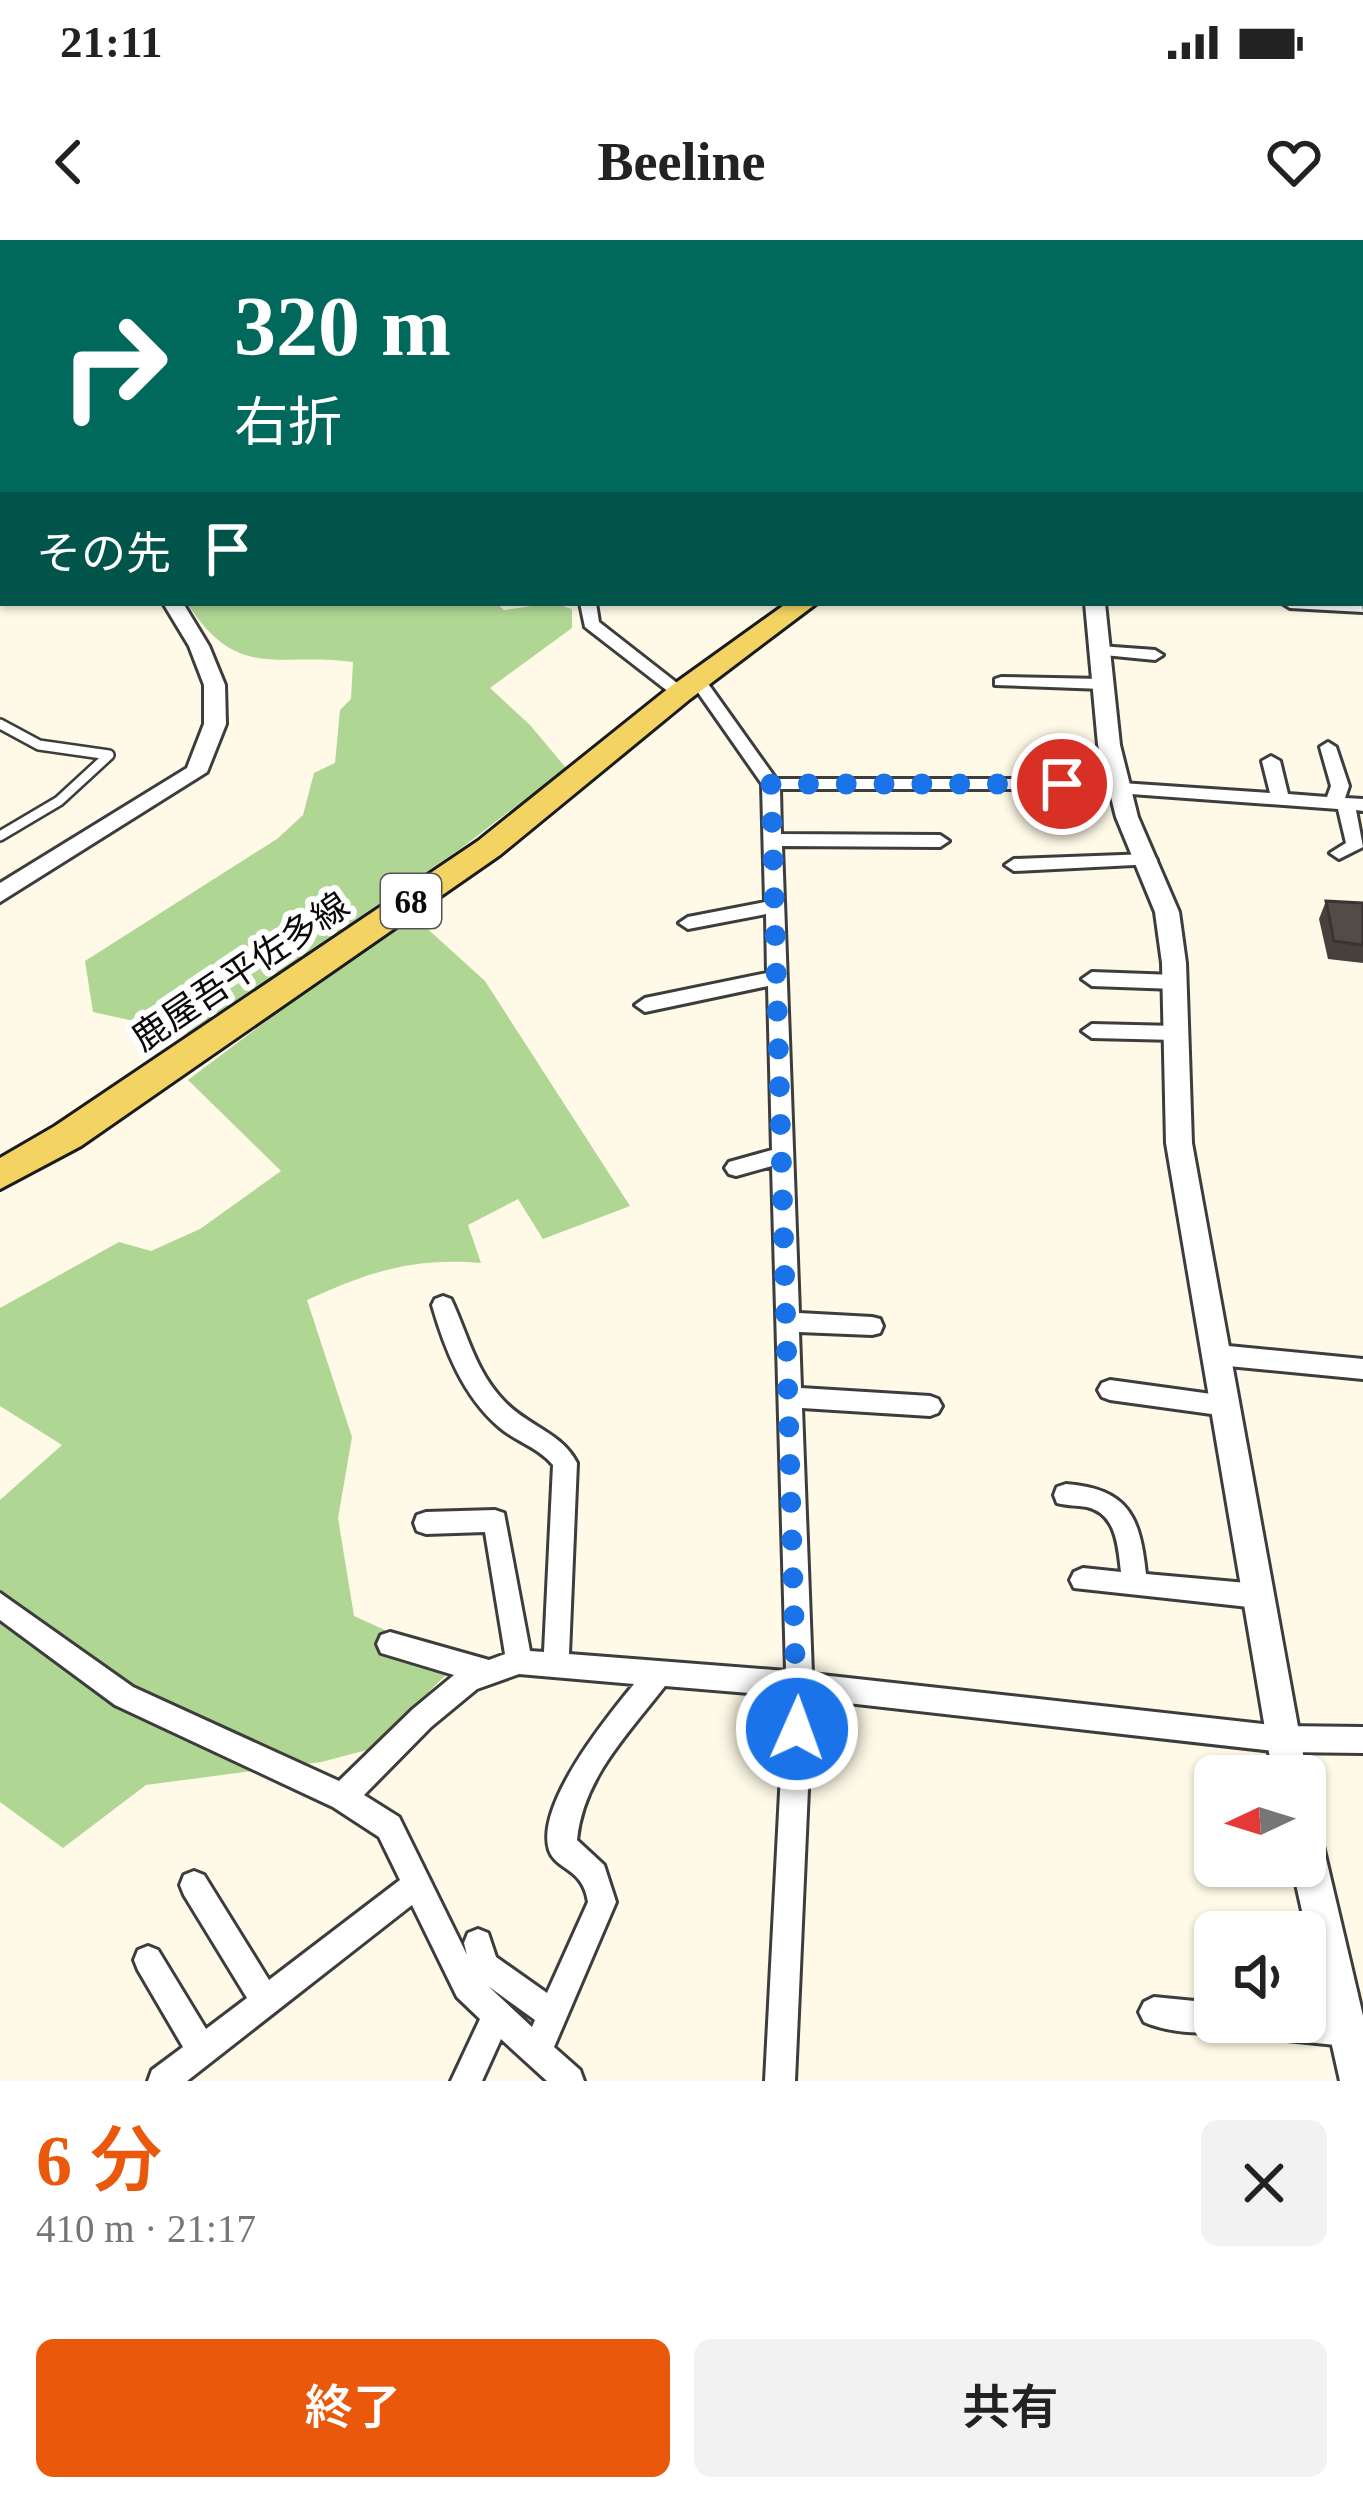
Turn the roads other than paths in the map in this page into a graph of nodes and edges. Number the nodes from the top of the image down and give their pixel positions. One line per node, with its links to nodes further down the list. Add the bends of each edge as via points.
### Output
1 (174, 606): 23 (street, via 215,674 214,741 196,772)
2 (588, 606): 9 (street, via 591,624)
3 (798, 606): 9 (main road, 鹿屋吾平佐多線 / 68)
4 (1095, 606): 5 (street)
5 (1100, 651): 6 (street); 8 (street)
6 (1156, 655)
7 (1001, 682): 8 (street)
8 (1103, 684): 14 (street)
9 (689, 687): 13 (street, via 740,734); 34 (main road, 鹿屋吾平佐多線 / 68, via 489,848)
10 (0, 724): 17 (lane, via 39,745 110,755 40,817)
11 (1328, 747): 16 (street)
12 (1271, 761): 15 (street)
13 (771, 784): 14 (street); 18 (street)
14 (1119, 788): 15 (street); 21 (street)
15 (1280, 799): 16 (street)
16 (1348, 804): 20 (street, via 1355,846)
17 (0, 836)
18 (773, 840): 19 (street); 24 (street)
19 (940, 842)
20 (1339, 854)
21 (1148, 860): 22 (street); 28 (street, via 1167,912)
22 (1014, 866)
23 (0, 894)
24 (775, 906): 25 (street); 26 (street)
25 (688, 923)
26 (776, 977): 29 (street); 32 (street)
27 (1092, 979): 28 (street)
28 (1175, 982): 31 (street)
29 (645, 1005)
30 (1092, 1031): 31 (street)
31 (1176, 1033): 38 (street, via 1179,1143)
32 (781, 1155): 33 (street); 36 (street)
33 (736, 1168)
34 (0, 1175)
35 (443, 1305): 52 (street, via 459,1361 507,1421 557,1449 565,1463)
36 (786, 1322): 37 (street); 41 (street)
37 (872, 1326)
38 (1218, 1355): 39 (street); 43 (street)
39 (1363, 1369)
40 (1110, 1390): 43 (street)
41 (789, 1396): 42 (street); 55 (street)
42 (930, 1406)
43 (1226, 1406): 48 (street)
44 (1066, 1495): 47 (street, via 1116,1508 1128,1528)
45 (426, 1523): 51 (street, via 495,1521)
46 (1083, 1580): 47 (street)
47 (1135, 1585): 48 (street)
48 (1258, 1596): 56 (street)
49 (0, 1605): 59 (street, via 124,1696)
50 (390, 1644): 53 (street)
51 (520, 1662): 52 (street); 53 (street)
52 (556, 1665): 54 (street)
53 (489, 1672): 59 (street, via 422,1718)
54 (659, 1673): 55 (street); 68 (street, via 578,1780 562,1825 562,1846 591,1866 602,1902)
55 (799, 1684): 56 (street); 77 (street)
56 (1282, 1739): 57 (street); 58 (street)
57 (1363, 1740)
58 (1285, 1755)
59 (343, 1797): 60 (street, via 389,1827)
60 (417, 1884): 65 (street); 67 (street, via 467,1987)
61 (194, 1885): 65 (street)
62 (1314, 1887): 71 (street)
63 (478, 1943): 68 (street, via 484,1966)
64 (148, 1960): 72 (street)
65 (266, 2002): 72 (street)
66 (1154, 2012): 69 (street)
67 (497, 2015): 73 (street); 75 (street)
68 (553, 2015): 73 (street)
69 (1194, 2016)
70 (1326, 2029): 71 (street)
71 (1345, 2031): 78 (street)
72 (202, 2051): 74 (street)
73 (537, 2051): 76 (street)
74 (163, 2081)
75 (466, 2081)
76 (569, 2081)
77 (780, 2081)
78 (1359, 2081)

